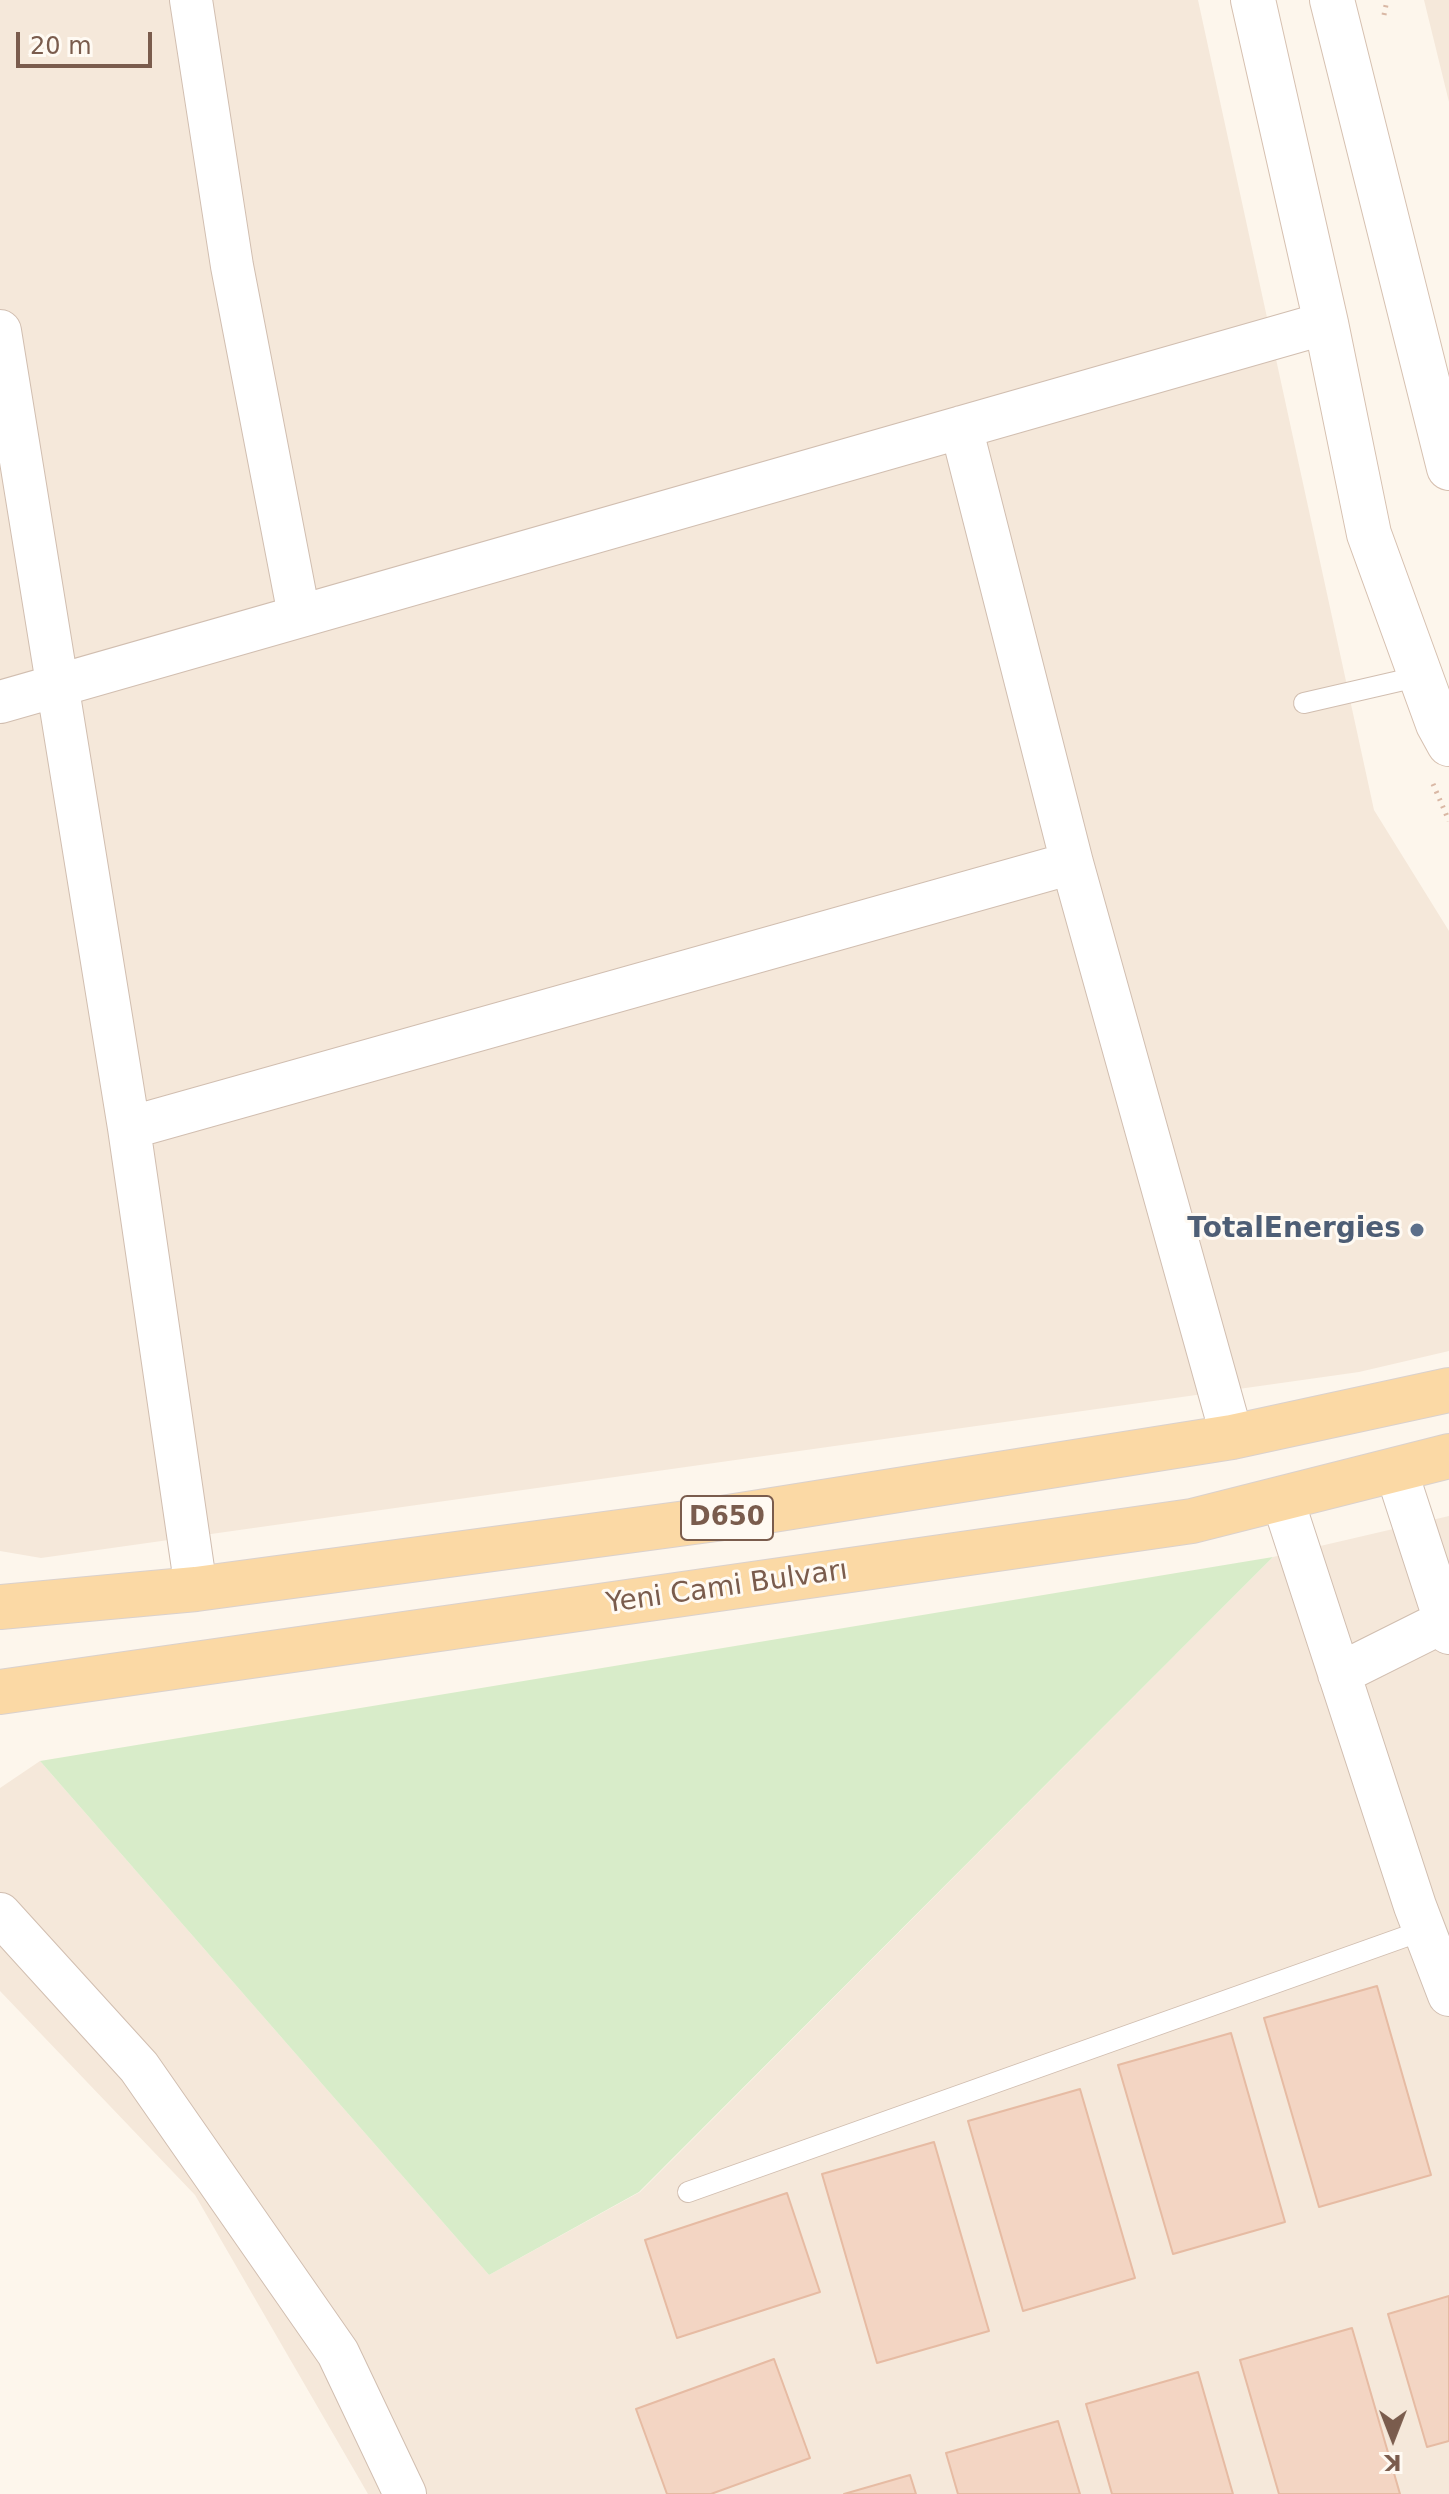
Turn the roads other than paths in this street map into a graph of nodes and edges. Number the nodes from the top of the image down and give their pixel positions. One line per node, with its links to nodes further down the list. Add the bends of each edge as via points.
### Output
1 (191, 0): 8 (street, via 232,266)
2 (1253, 0): 4 (main road)
3 (1332, 0): 7 (main road)
4 (1326, 323): 6 (street); 9 (main road, via 1369,534)
5 (0, 331): 10 (street)
6 (961, 427): 8 (street); 14 (street)
7 (1449, 468)
8 (299, 615): 10 (street)
9 (1421, 676): 12 (lane); 13 (main road)
10 (57, 686): 11 (street); 15 (street)
11 (0, 702)
12 (1304, 703)
13 (1449, 744)
14 (1072, 863): 15 (street); 17 (street)
15 (129, 1128): 21 (street)
16 (1449, 1390): 17 (main road, D650)
17 (1232, 1437): 21 (main road, D650, via 716,1519)
18 (1449, 1456): 19 (main road, Yeni Cami Bulvarı)
19 (1396, 1470): 20 (main road, Yeni Cami Bulvarı); 23 (street)
20 (1282, 1498): 24 (street); 25 (main road, Yeni Cami Bulvarı, via 1192,1521)
21 (196, 1589): 22 (main road, D650)
22 (0, 1607)
23 (1447, 1624): 24 (street)
24 (1339, 1674): 27 (street)
25 (0, 1692)
26 (0, 1914): 30 (street, via 148,2080 338,2353)
27 (1424, 1930): 28 (street); 29 (lane)
28 (1449, 1995)
29 (688, 2192)
30 (405, 2494)

